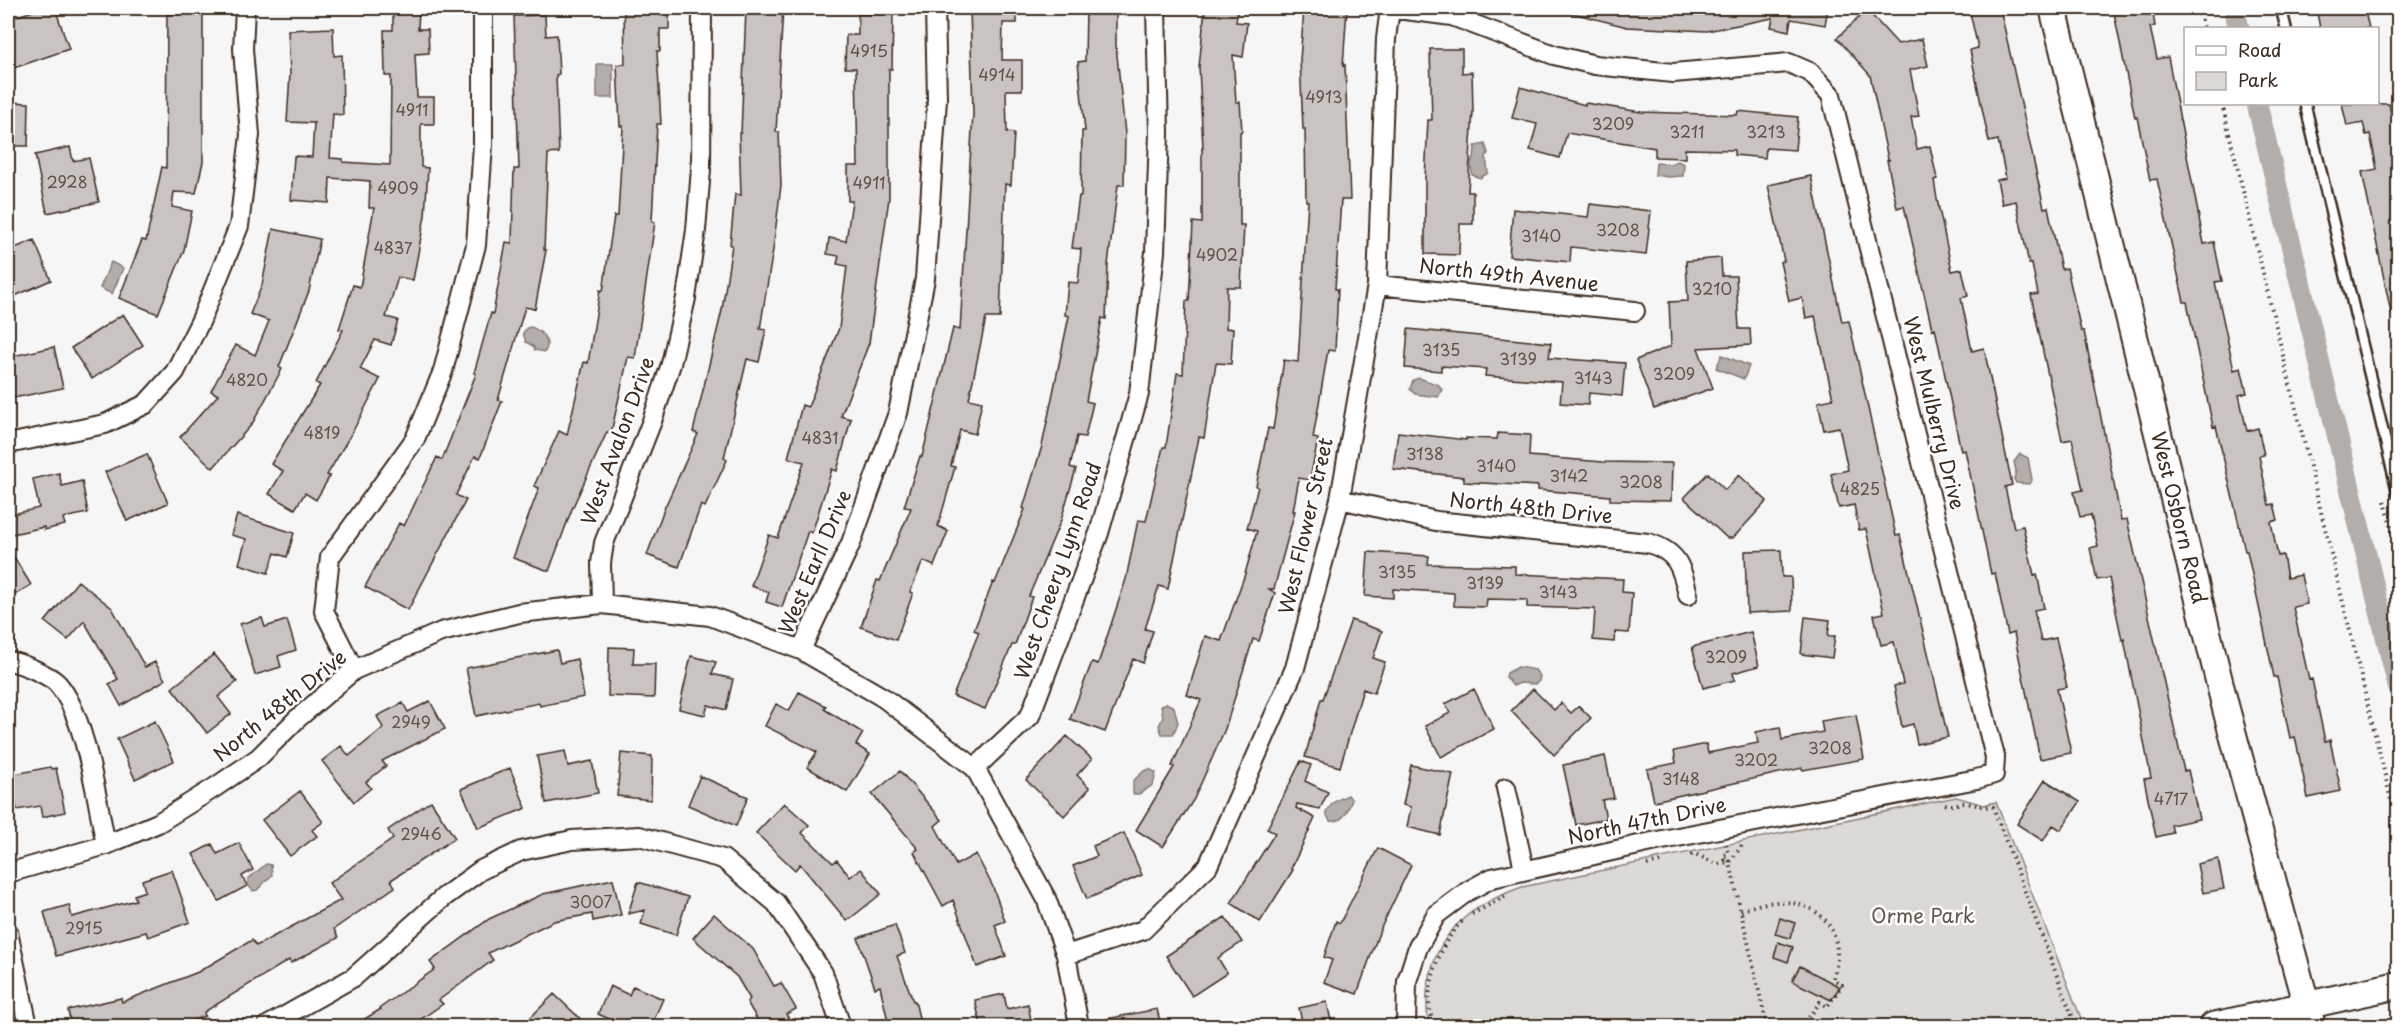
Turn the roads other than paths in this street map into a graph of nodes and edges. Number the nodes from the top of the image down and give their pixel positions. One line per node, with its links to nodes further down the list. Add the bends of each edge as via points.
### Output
1 (245, 8): 13 (street, via 243,49 250,135 239,226 175,372 147,404 105,424)
2 (483, 8): 20 (street, via 483,145 476,245 443,371 415,439 330,557 324,611)
3 (702, 8): 17 (street, West Avalon Drive, via 701,170 686,298 665,383 604,543)
4 (935, 8): 18 (street, West Earll Drive, via 937,99 925,279 900,402 850,543)
5 (1156, 8): 21 (street, West Cheery Lynn Road, via 1159,133 1155,252 1139,394 1099,533 1030,716)
6 (1390, 8): 11 (street, West Flower Street); 22 (street, West Mulberry Drive, via 1452,16 1554,55 1596,65 1673,74 1789,63 1810,72 1831,95 1993,746)
7 (2053, 8): 30 (street, West Osborn Road, via 2226,709)
8 (2281, 8): 9 (lane)
9 (2286, 27)
10 (2305, 105): 14 (lane)
11 (1377, 285): 12 (street, North 49th Avenue); 15 (street, West Flower Street)
12 (1635, 311)
13 (8, 444)
14 (2398, 494)
15 (1340, 499): 16 (street, North 48th Drive, via 1436,521 1648,543 1662,547 1681,566); 28 (street, West Flower Street, via 1294,668 1208,866 1143,930)
16 (1688, 595)
17 (602, 604): 18 (street, North 48th Drive, via 710,615); 20 (street, North 48th Drive, via 490,618 441,632)
18 (801, 650): 21 (street, West Earll Drive, via 884,698)
19 (8, 661): 24 (street, via 56,682 70,703 80,723)
20 (354, 670): 24 (street, North 48th Drive, via 258,758 158,823)
21 (975, 768): 28 (street, West Earll Drive, via 1047,898)
22 (1994, 774): 25 (street, North 47th Drive)
23 (1506, 788): 25 (street)
24 (106, 845): 26 (street, North 48th Drive)
25 (1524, 869): 35 (street, North 47th Drive, via 1492,878 1436,915 1418,947 1407,981)
26 (8, 873)
27 (8, 932): 31 (street)
28 (1066, 955): 34 (street, West Earll Drive)
29 (2398, 985): 30 (street)
30 (2310, 1016): 36 (street)
31 (28, 1026)
32 (267, 1026): 33 (street, via 354,977 444,897 481,870 521,851 572,840 639,836 723,859 776,903 823,973)
33 (841, 1026)
34 (1079, 1026)
35 (1406, 1026)
36 (2212, 1026)

